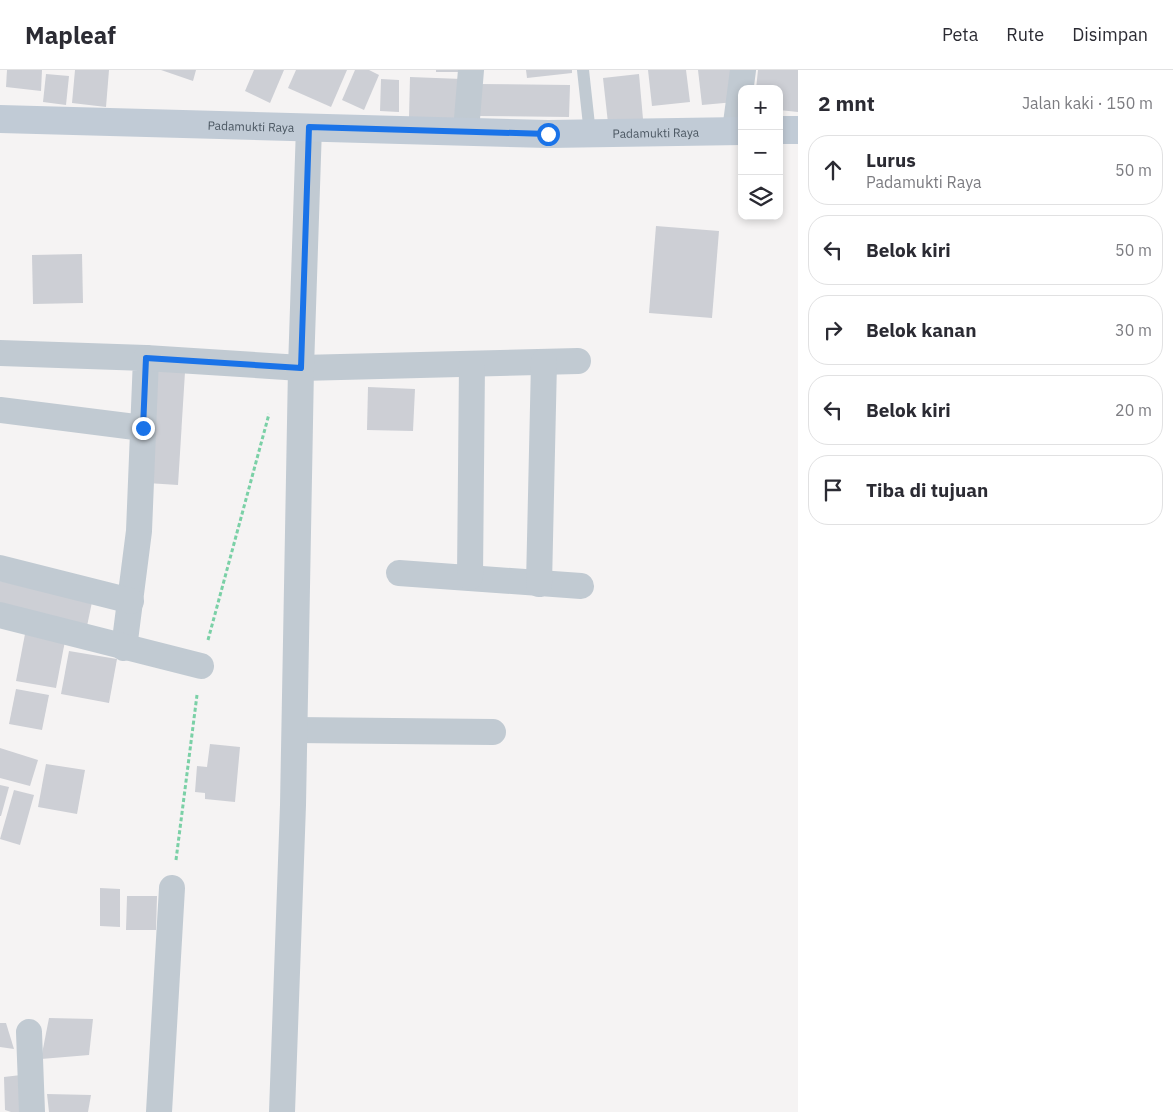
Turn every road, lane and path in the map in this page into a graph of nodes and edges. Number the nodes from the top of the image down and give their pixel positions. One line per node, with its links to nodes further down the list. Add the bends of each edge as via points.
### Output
1 (471, 70): 9 (street)
2 (583, 70): 11 (lane)
3 (743, 70): 6 (street)
4 (0, 119): 5 (street, Padamukti Raya)
5 (309, 127): 9 (street, Padamukti Raya); 17 (street)
6 (738, 130)
7 (783, 130): 8 (street)
8 (798, 130)
9 (466, 131): 11 (street, Padamukti Raya)
10 (738, 131): 11 (street, Padamukti Raya)
11 (590, 134)
12 (0, 353): 13 (street)
13 (146, 358): 17 (street); 20 (street)
14 (578, 361): 15 (street)
15 (544, 362): 16 (street); 24 (street)
16 (472, 364): 17 (street); 23 (street)
17 (301, 368): 30 (street)
18 (0, 410): 20 (street)
19 (270, 413): 29 (path)
20 (143, 428): 26 (street, via 139,531)
21 (0, 568): 26 (street)
22 (398, 573): 23 (street)
23 (470, 577): 24 (street)
24 (539, 584): 25 (street)
25 (580, 586)
26 (131, 601): 28 (street)
27 (0, 615): 28 (street)
28 (124, 648): 29 (street)
29 (201, 666): 32 (path)
30 (295, 730): 31 (street); 36 (street)
31 (493, 732)
32 (172, 888): 35 (street)
33 (28, 1032): 34 (street)
34 (32, 1112)
35 (158, 1112)
36 (282, 1112)

